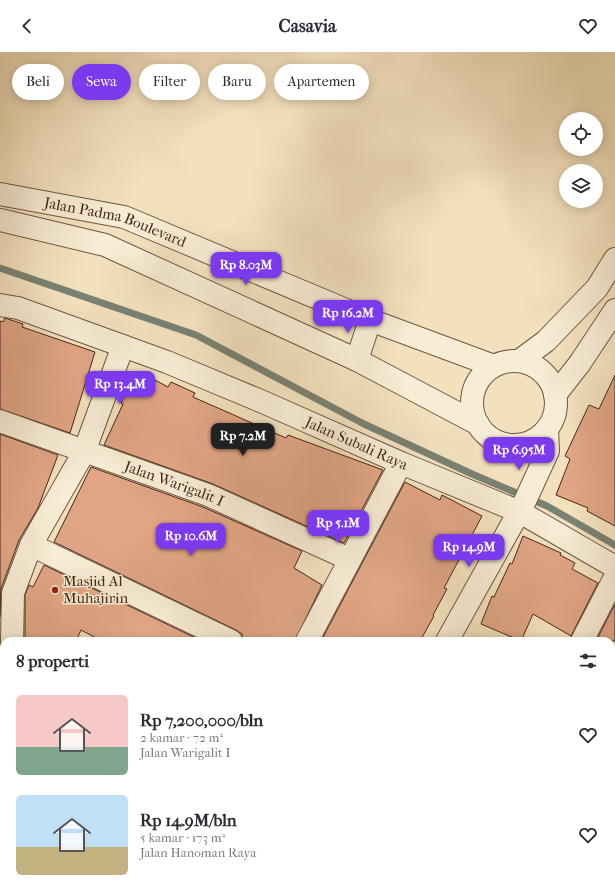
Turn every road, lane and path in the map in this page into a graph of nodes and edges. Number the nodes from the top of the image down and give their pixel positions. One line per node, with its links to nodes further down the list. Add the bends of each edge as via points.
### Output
1 (0, 194): 6 (street, Jalan Padma Boulevard, via 124,218)
2 (0, 220): 8 (street, Jalan Padma Boulevard, via 105,245)
3 (615, 259): 9 (street, via 597,288 546,341)
4 (0, 305): 7 (street, Jalan Subali Raya, via 18,308)
5 (615, 310): 11 (street)
6 (370, 320): 8 (street); 10 (street, Jalan Padma Boulevard)
7 (123, 346): 16 (street); 17 (street, Jalan Subali Raya, via 263,402)
8 (357, 360): 13 (street, Jalan Padma Boulevard)
9 (519, 361): 10 (street); 11 (street, via 543,372 551,382)
10 (494, 366): 13 (street, via 484,374 474,392 473,412)
11 (555, 395): 14 (street, via 556,406)
12 (0, 421): 16 (street, Jalan Warigalit I)
13 (478, 424): 15 (street, via 487,435 500,442)
14 (547, 429): 15 (street, via 539,437); 18 (street, via 548,451)
15 (514, 445): 18 (street, via 532,454)
16 (84, 452): 20 (street); 21 (street, Jalan Warigalit I, via 111,459 208,495)
17 (401, 463): 19 (street, Jalan Subali Raya); 21 (street)
18 (539, 468): 19 (street)
19 (525, 501): 22 (street, Jalan Subali Raya); 27 (street)
20 (31, 545): 24 (street, via 13,593); 25 (street)
21 (349, 558): 26 (street)
22 (615, 567)
23 (615, 576): 28 (street)
24 (12, 637)
25 (224, 637)
26 (309, 637)
27 (449, 637)
28 (584, 637)

